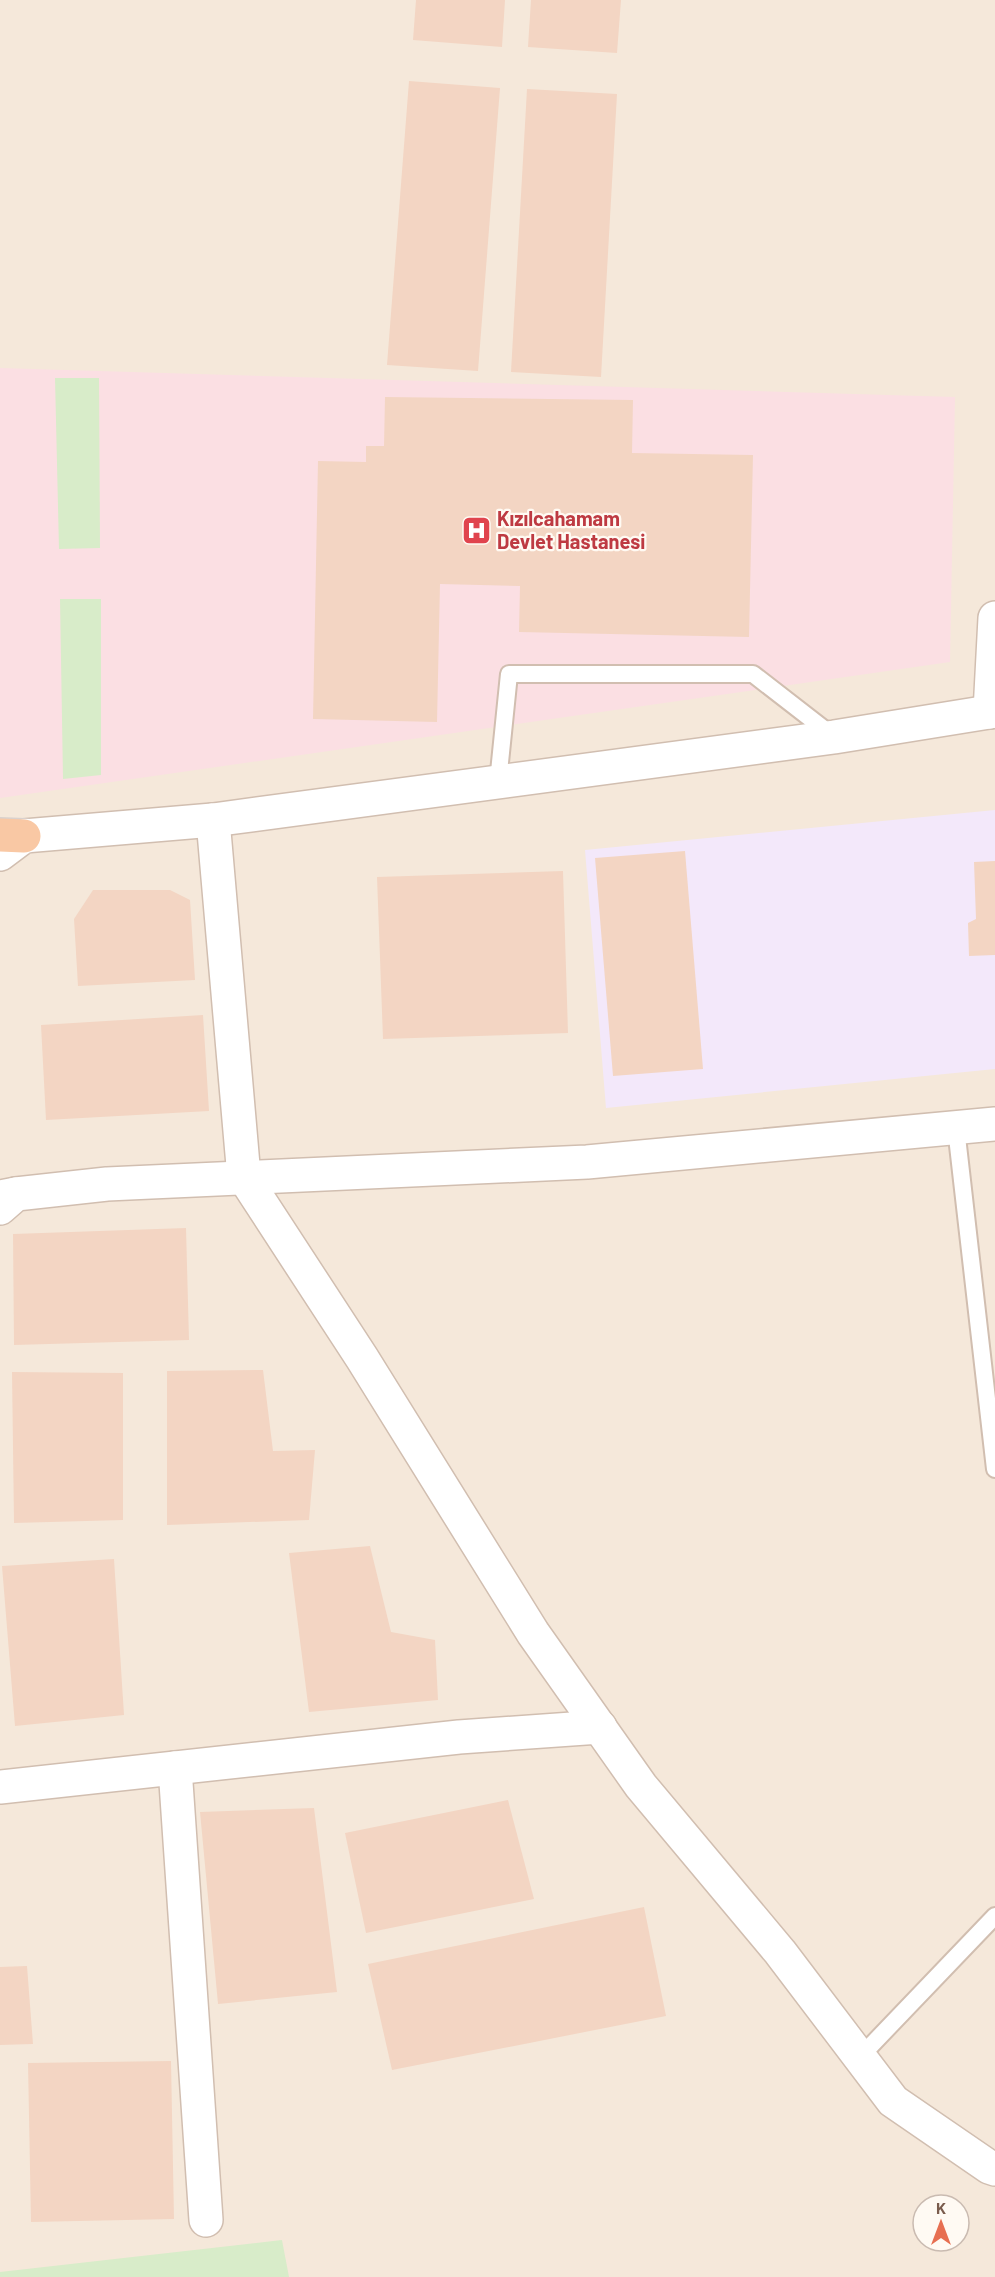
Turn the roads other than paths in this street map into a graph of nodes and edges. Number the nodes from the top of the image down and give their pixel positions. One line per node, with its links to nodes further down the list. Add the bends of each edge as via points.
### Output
1 (995, 618): 2 (street)
2 (992, 712): 3 (street)
3 (834, 737): 4 (street); 4 (lane, via 753,674 509,674)
4 (498, 782): 5 (street)
5 (213, 820): 6 (street); 9 (street)
6 (8, 842)
7 (995, 1124): 8 (street)
8 (956, 1128): 9 (street, via 587,1162); 11 (lane)
9 (244, 1177): 10 (street, via 107,1184); 12 (street, via 533,1633)
10 (5, 1200)
11 (995, 1469)
12 (600, 1727): 13 (street, via 459,1737); 16 (street, via 641,1786 780,1952)
13 (175, 1768): 14 (street); 18 (street)
14 (0, 1787)
15 (995, 1916): 16 (lane)
16 (860, 2058): 17 (street, via 893,2101)
17 (995, 2169)
18 (206, 2220)

